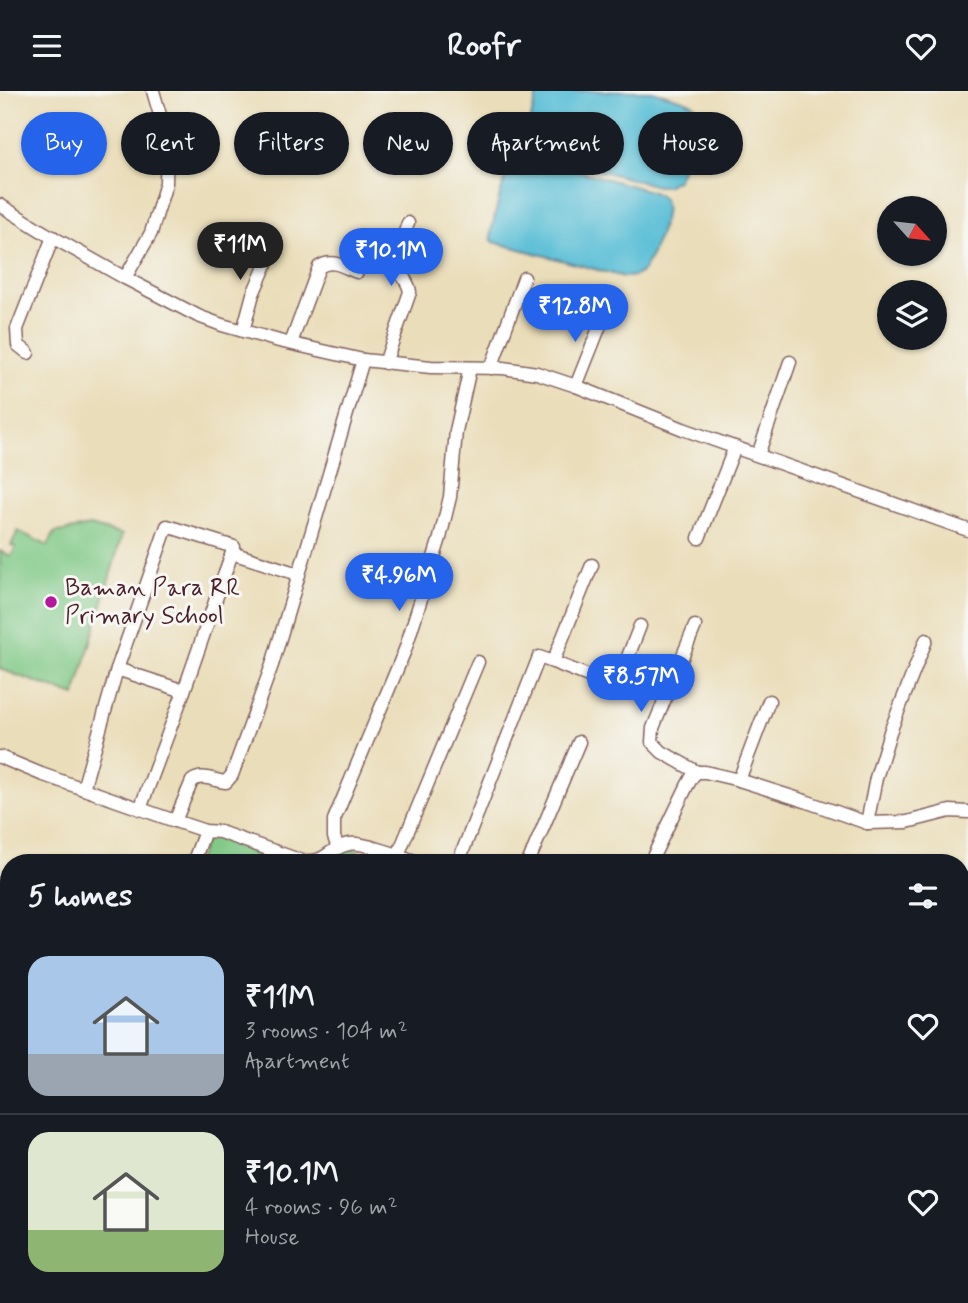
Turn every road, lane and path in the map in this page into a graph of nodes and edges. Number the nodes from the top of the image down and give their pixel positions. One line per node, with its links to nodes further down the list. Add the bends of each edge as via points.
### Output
1 (167, 91): 2 (street)
2 (155, 97): 8 (street, via 167,139 166,183 151,233)
3 (0, 205): 5 (street)
4 (408, 223): 16 (street, via 397,265 410,292)
5 (53, 237): 8 (street); 13 (street, via 17,330 18,345)
6 (274, 246): 11 (street)
7 (358, 272): 12 (street, via 331,262 319,267)
8 (125, 278): 11 (street, via 198,316)
9 (524, 278): 18 (street)
10 (606, 313): 19 (street)
11 (243, 331): 12 (street)
12 (290, 343): 14 (street)
13 (28, 353)
14 (363, 360): 16 (street); 26 (street)
15 (790, 362): 21 (street)
16 (386, 363): 17 (street)
17 (470, 368): 18 (street); 45 (street, via 440,538 405,650 334,821)
18 (491, 368): 19 (street, via 537,373)
19 (576, 386): 20 (street)
20 (735, 447): 21 (street); 23 (street)
21 (758, 455): 22 (street)
22 (968, 530)
23 (699, 538)
24 (232, 553): 26 (street); 32 (street, via 234,547 167,526); 33 (street)
25 (592, 565): 31 (street)
26 (298, 575): 42 (street, via 272,665 232,775 226,782 203,776 192,781)
27 (640, 626): 31 (street, via 616,687)
28 (695, 627): 37 (street, via 653,728 652,742)
29 (926, 640): 43 (street, via 890,731)
30 (478, 662): 50 (street)
31 (553, 662): 51 (street, via 539,657)
32 (117, 669): 33 (street); 39 (street)
33 (184, 691): 40 (street)
34 (769, 701): 38 (street)
35 (579, 742): 52 (street)
36 (0, 757): 39 (street)
37 (697, 772): 38 (street); 53 (street)
38 (739, 781): 43 (street)
39 (83, 789): 40 (street)
40 (140, 809): 42 (street)
41 (968, 812): 43 (street, via 950,811 907,823)
42 (175, 821): 44 (street)
43 (867, 823)
44 (205, 831): 46 (street); 47 (street)
45 (338, 848): 48 (street); 49 (street, via 351,843)
46 (196, 854)
47 (282, 854)
48 (330, 854)
49 (394, 854)
50 (398, 854)
51 (462, 854)
52 (532, 854)
53 (654, 854)

